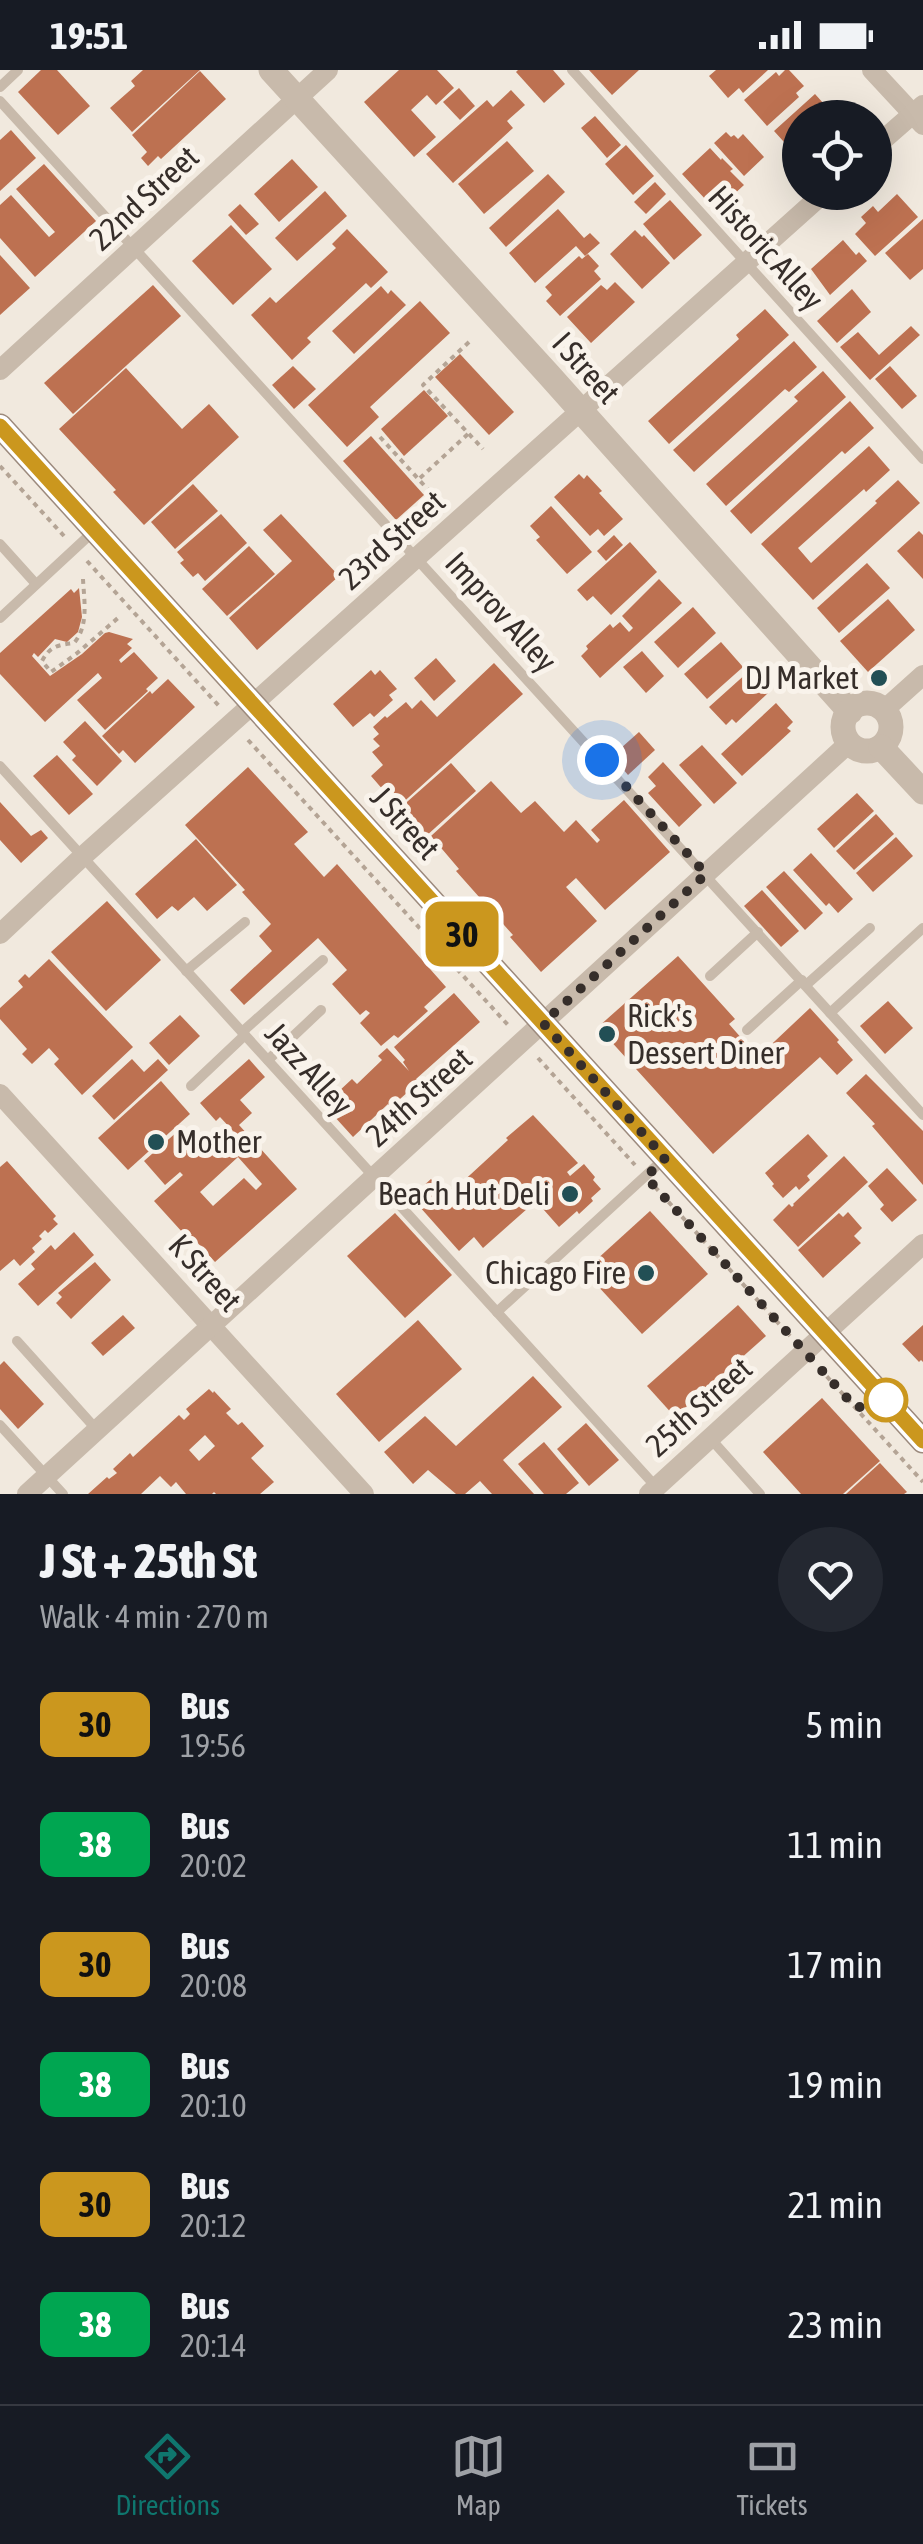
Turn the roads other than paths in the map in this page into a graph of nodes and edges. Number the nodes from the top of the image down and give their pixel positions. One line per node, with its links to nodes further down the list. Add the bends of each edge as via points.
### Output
1 (18, 70): 6 (lane)
2 (271, 70): 7 (street, I Street)
3 (328, 70): 7 (street, 22nd Street)
4 (572, 70): 13 (lane, Historic Alley)
5 (872, 70): 9 (street)
6 (0, 86)
7 (296, 98): 12 (street, 22nd Street); 15 (street, I Street)
8 (0, 101): 12 (lane, Improv Alley)
9 (920, 115): 10 (street)
10 (892, 136)
11 (805, 210): 13 (street, 23rd Street)
12 (134, 248): 14 (street, 22nd Street); 20 (lane, Improv Alley)
13 (747, 263): 15 (street, 23rd Street); 17 (lane, Historic Alley)
14 (0, 370)
15 (581, 410): 20 (street, 23rd Street); 26 (street, I Street)
16 (0, 426): 18 (main road, J Street)
17 (923, 458)
18 (95, 530): 21 (lane); 24 (main road, J Street)
19 (0, 544): 21 (lane)
20 (418, 558): 24 (street, 23rd Street); 32 (lane, Improv Alley)
21 (36, 584): 22 (lane)
22 (0, 618)
23 (923, 675): 25 (street)
24 (253, 704): 31 (street, 23rd Street); 44 (main road, J Street)
25 (884, 710): 26 (street, via 868,704); 28 (street, via 890,734)
26 (850, 712): 27 (street, via 844,721)
27 (849, 743): 28 (street, via 864,751); 32 (street, 24th Street)
28 (881, 747): 30 (street)
29 (0, 766): 31 (lane, Jazz Alley)
30 (923, 792)
31 (82, 856): 37 (street, 23rd Street); 39 (lane, Jazz Alley)
32 (706, 874): 36 (lane, Improv Alley); 44 (street, 24th Street)
33 (245, 922): 39 (lane)
34 (870, 928): 41 (lane)
35 (923, 928): 43 (lane)
36 (758, 932): 40 (lane); 41 (lane, Improv Alley)
37 (0, 934)
38 (322, 960): 46 (lane)
39 (186, 971): 46 (lane, Jazz Alley)
40 (710, 976)
41 (804, 983): 43 (lane, Improv Alley); 45 (lane)
42 (321, 1010): 47 (lane)
43 (830, 1012): 50 (lane, Improv Alley)
44 (543, 1023): 51 (main road, J Street); 52 (street, 24th Street)
45 (747, 1030)
46 (243, 1034): 47 (lane, Jazz Alley); 48 (lane)
47 (268, 1060): 52 (lane, Jazz Alley)
48 (191, 1086)
49 (0, 1094): 55 (street, K Street)
50 (923, 1115)
51 (665, 1158): 54 (lane); 56 (main road, J Street)
52 (374, 1178): 54 (lane, Jazz Alley); 55 (street, 24th Street)
53 (923, 1244): 56 (street, 25th Street)
54 (497, 1312): 63 (lane, Jazz Alley)
55 (212, 1325): 59 (street, 24th Street); 66 (street, K Street)
56 (825, 1333): 60 (street, 25th Street); 61 (main road, J Street)
57 (17, 1341): 59 (lane)
58 (0, 1425): 62 (lane)
59 (97, 1430): 62 (street, 24th Street)
60 (709, 1437): 63 (street, 25th Street); 67 (lane)
61 (923, 1441)
62 (47, 1476): 64 (street, 24th Street); 65 (lane)
63 (656, 1492)
64 (27, 1494)
65 (63, 1494)
66 (364, 1494)
67 (760, 1494)

